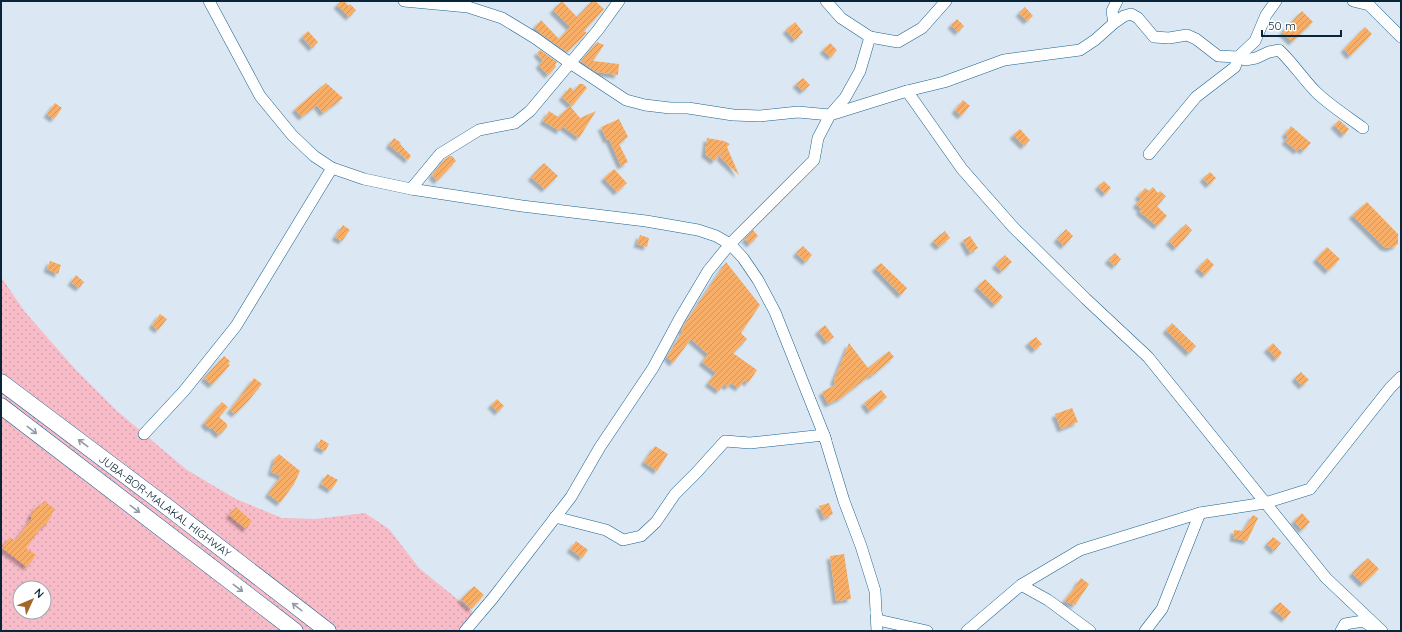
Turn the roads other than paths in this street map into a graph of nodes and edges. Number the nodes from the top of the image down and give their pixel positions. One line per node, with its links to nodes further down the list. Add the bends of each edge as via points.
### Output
1 (209, 1): 19 (street, via 260,96 292,136)
2 (404, 1): 14 (street, via 468,7 496,16 535,38)
3 (605, 1): 9 (street)
4 (826, 1): 11 (street, via 840,18)
5 (946, 1): 11 (street, via 922,28 898,42)
6 (1116, 1): 10 (street, via 1112,10)
7 (1276, 1): 13 (street, via 1266,15 1255,41)
8 (1354, 1): 12 (street, via 1369,5)
9 (616, 5): 14 (street)
10 (1114, 23): 13 (street, via 1131,14 1138,18 1154,37 1187,35 1218,56); 15 (street, via 1080,50 1004,60 944,82)
11 (870, 37): 16 (street, via 860,71 845,98)
12 (1401, 37)
13 (1238, 57): 17 (street, via 1245,60 1279,50 1317,93); 18 (street, via 1235,67 1196,96)
14 (570, 63): 16 (street, via 626,100 645,105 733,115 760,116 798,112); 20 (street, via 530,111 515,123 479,130 440,154)
15 (907, 91): 16 (street); 27 (street, via 967,174 1013,227 1148,357)
16 (830, 115): 21 (street, via 818,138 814,160)
17 (1363, 128)
18 (1149, 154)
19 (332, 168): 20 (street, via 364,179); 25 (street, via 236,326 184,391)
20 (411, 189): 21 (street, via 698,230)
21 (730, 244): 26 (street, via 758,280 775,312); 29 (street, via 708,270 653,368 600,447 571,497)
22 (1401, 377): 27 (street, via 1310,489)
23 (1, 382): 32 (highway, JUBA-BOR-MALAKAL HIGHWAY, one-way to 23)
24 (1, 406): 31 (highway, JUBA-BOR-MALAKAL HIGHWAY, one-way to 31)
25 (144, 434)
26 (824, 435): 29 (street, via 750,443 725,441 675,494 656,522 641,536 623,540 606,530); 34 (street, via 875,591); 35 (street, via 848,496 878,620)
27 (1265, 503): 28 (street); 40 (street, via 1326,578)
28 (1200, 513): 30 (street, via 1080,550); 38 (street, via 1162,609)
29 (555, 517): 33 (street)
30 (1021, 585): 36 (street); 37 (street, via 1048,600)
31 (295, 631)
32 (328, 631)
33 (466, 631)
34 (877, 631)
35 (927, 631)
36 (967, 631)
37 (1090, 631)
38 (1145, 631)
39 (1341, 631): 40 (street, via 1345,624 1363,621)
40 (1381, 631)

